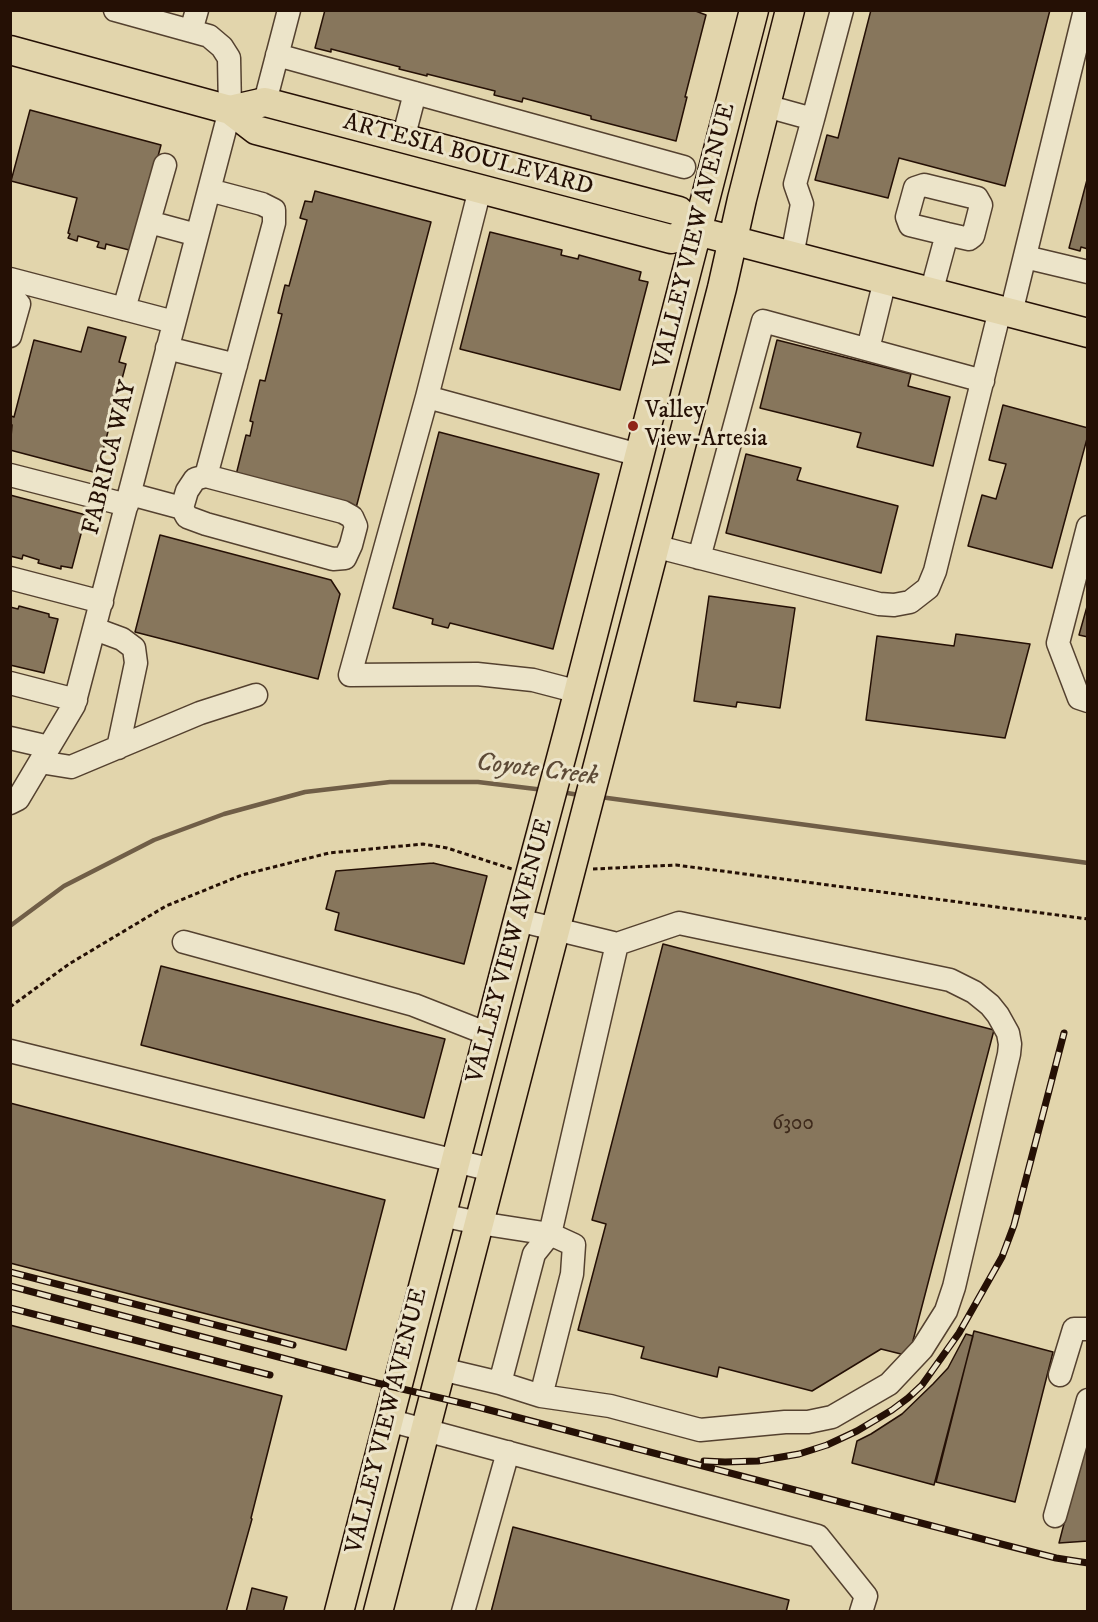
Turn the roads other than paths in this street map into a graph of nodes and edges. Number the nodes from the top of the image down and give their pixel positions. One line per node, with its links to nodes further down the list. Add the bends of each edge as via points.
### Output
1 (115, 10): 7 (street, FABRICA WAY)
2 (289, 10): 9 (street)
3 (754, 10): 21 (main road, VALLEY VIEW AVENUE)
4 (790, 10): 12 (main road, VALLEY VIEW AVENUE)
5 (842, 10): 14 (street)
6 (1085, 10): 26 (street)
7 (194, 21): 13 (street, FABRICA WAY, via 229,58)
8 (10, 50): 13 (main road, ARTESIA BOULEVARD)
9 (278, 55): 10 (street); 11 (street)
10 (415, 93): 15 (street); 17 (street)
11 (265, 102): 13 (main road, ARTESIA BOULEVARD); 15 (main road, ARTESIA BOULEVARD)
12 (766, 106): 14 (street); 24 (main road, VALLEY VIEW AVENUE)
13 (230, 110): 18 (main road, ARTESIA BOULEVARD, via 256,130); 19 (street, FABRICA WAY)
14 (813, 119): 25 (street, via 795,183 802,204)
15 (403, 139): 21 (main road, ARTESIA BOULEVARD, via 679,211)
16 (165, 165): 20 (street)
17 (684, 167)
18 (480, 189): 21 (main road, ARTESIA BOULEVARD, via 670,239); 41 (street)
19 (209, 190): 23 (street, FABRICA WAY); 39 (street, via 274,210 274,223)
20 (149, 222): 23 (street); 32 (street)
21 (697, 231): 24 (main road, ARTESIA BOULEVARD); 42 (main road, VALLEY VIEW AVENUE)
22 (947, 234): 30 (street)
23 (197, 235): 34 (street, FABRICA WAY)
24 (732, 241): 25 (main road, ARTESIA BOULEVARD); 48 (main road, VALLEY VIEW AVENUE)
25 (792, 256): 29 (main road, ARTESIA BOULEVARD)
26 (1025, 257): 27 (street); 33 (street)
27 (1088, 272)
28 (10, 279): 32 (street)
29 (885, 280): 30 (main road, ARTESIA BOULEVARD); 38 (street)
30 (931, 292): 33 (main road, ARTESIA BOULEVARD)
31 (10, 295): 36 (street, via 19,303)
32 (124, 309): 34 (street)
33 (1006, 312): 35 (main road, ARTESIA BOULEVARD); 40 (street)
34 (174, 322): 37 (street, FABRICA WAY)
35 (1088, 333)
36 (10, 336)
37 (168, 348): 39 (street); 45 (street, FABRICA WAY)
38 (868, 349): 40 (street); 49 (street, via 763,321)
39 (236, 365): 44 (street)
40 (983, 381): 49 (street, via 934,571 928,588 910,602 879,604)
41 (427, 397): 42 (street); 54 (street, via 350,675 477,674 533,680)
42 (639, 455): 54 (main road, VALLEY VIEW AVENUE)
43 (10, 475): 45 (street)
44 (206, 476): 46 (street, via 195,479); 46 (street, via 352,517 356,526 345,558 333,559 206,524 187,517)
45 (129, 500): 46 (street); 51 (street, FABRICA WAY)
46 (182, 508)
47 (1088, 527): 57 (street, via 1058,643 1079,698)
48 (654, 546): 49 (street); 63 (main road, VALLEY VIEW AVENUE)
49 (699, 558)
50 (10, 578): 51 (street)
51 (102, 602): 52 (street, FABRICA WAY)
52 (94, 629): 56 (street, FABRICA WAY); 59 (street, via 134,648 136,663)
53 (10, 683): 56 (street)
54 (579, 692): 62 (main road, VALLEY VIEW AVENUE)
55 (256, 695): 59 (street, via 200,713)
56 (76, 700): 60 (street, FABRICA WAY)
57 (1088, 701)
58 (10, 738): 60 (street)
59 (118, 748): 60 (street, via 71,767)
60 (45, 754): 61 (street, FABRICA WAY, via 18,799)
61 (10, 802)
62 (518, 920): 63 (street); 66 (main road, VALLEY VIEW AVENUE)
63 (555, 928): 65 (street); 69 (main road, VALLEY VIEW AVENUE)
64 (184, 942): 66 (street, via 414,1005)
65 (618, 944): 72 (street); 77 (street, via 679,923 950,980 974,992 998,1015 1008,1033 1009,1054 946,1311 922,1349 889,1384 832,1417 700,1430 610,1406)
66 (488, 1034): 68 (main road, VALLEY VIEW AVENUE)
67 (10, 1051): 68 (street)
68 (455, 1161): 69 (street); 70 (main road, VALLEY VIEW AVENUE)
69 (492, 1170): 71 (main road, VALLEY VIEW AVENUE)
70 (441, 1215): 71 (street); 79 (main road, VALLEY VIEW AVENUE)
71 (479, 1223): 72 (street); 74 (main road, VALLEY VIEW AVENUE)
72 (550, 1234): 76 (street, via 534,1254); 77 (street, via 574,1245 572,1274)
73 (1088, 1329): 75 (street, via 1074,1329)
74 (441, 1369): 76 (street); 80 (main road, VALLEY VIEW AVENUE)
75 (1060, 1375)
76 (500, 1383): 77 (street)
77 (541, 1396)
78 (1088, 1400): 82 (street)
79 (388, 1420): 80 (street); 83 (main road, VALLEY VIEW AVENUE)
80 (425, 1429): 81 (street); 84 (main road, VALLEY VIEW AVENUE)
81 (508, 1452): 85 (street); 86 (street, via 818,1536 866,1596)
82 (1055, 1516)
83 (339, 1611)
84 (378, 1611)
85 (463, 1611)
86 (861, 1611)

